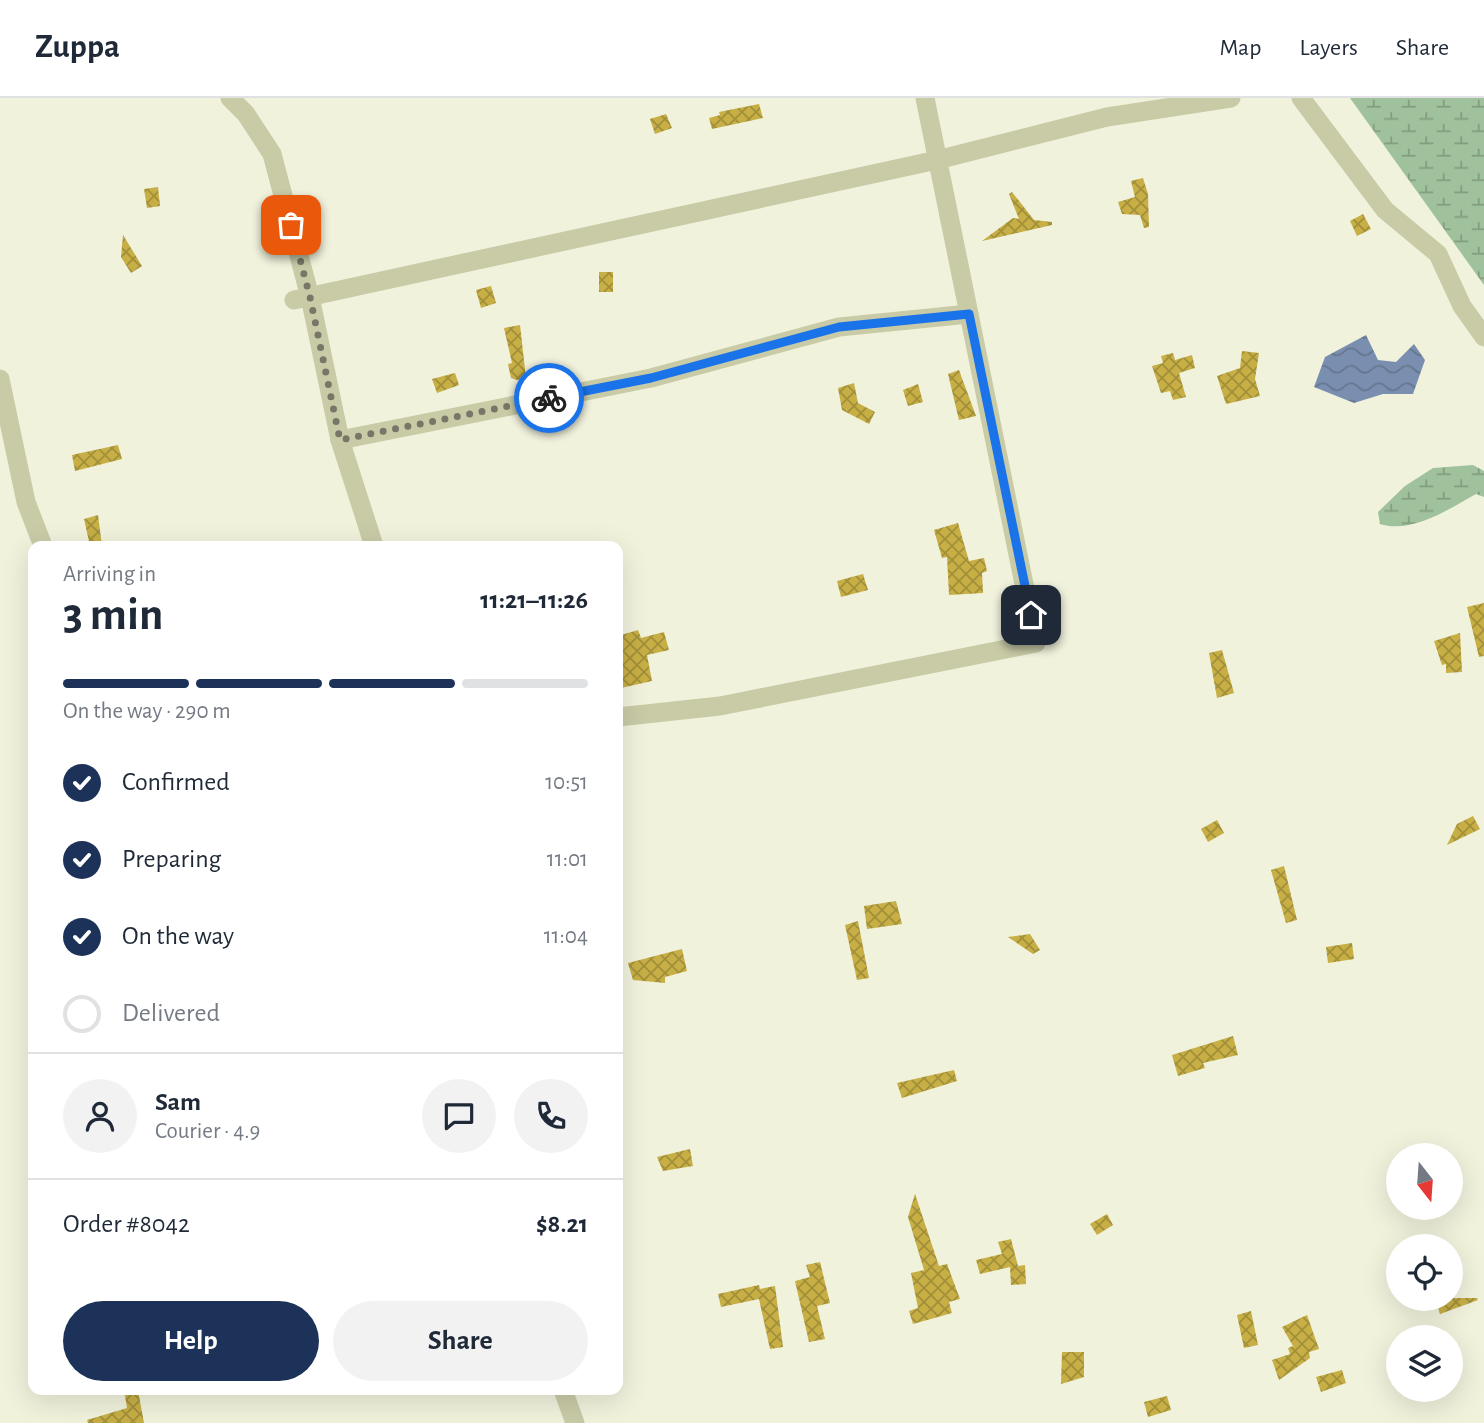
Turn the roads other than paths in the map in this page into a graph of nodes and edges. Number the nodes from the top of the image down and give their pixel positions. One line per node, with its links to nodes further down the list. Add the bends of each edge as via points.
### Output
1 (230, 98): 6 (street, via 272,154)
2 (925, 98): 5 (street)
3 (1231, 98): 5 (street, via 1107,117)
4 (1301, 98): 8 (street, via 1385,210 1438,254 1462,306)
5 (937, 160): 6 (street); 7 (street)
6 (302, 298): 10 (street)
7 (969, 314): 10 (street, via 839,327 651,378); 13 (street, via 1036,643 720,706)
8 (1484, 337)
9 (0, 379): 11 (street, via 26,502)
10 (340, 440): 12 (street)
11 (41, 541)
12 (372, 541)
13 (623, 716)
14 (565, 1395): 15 (street)
15 (575, 1423)

